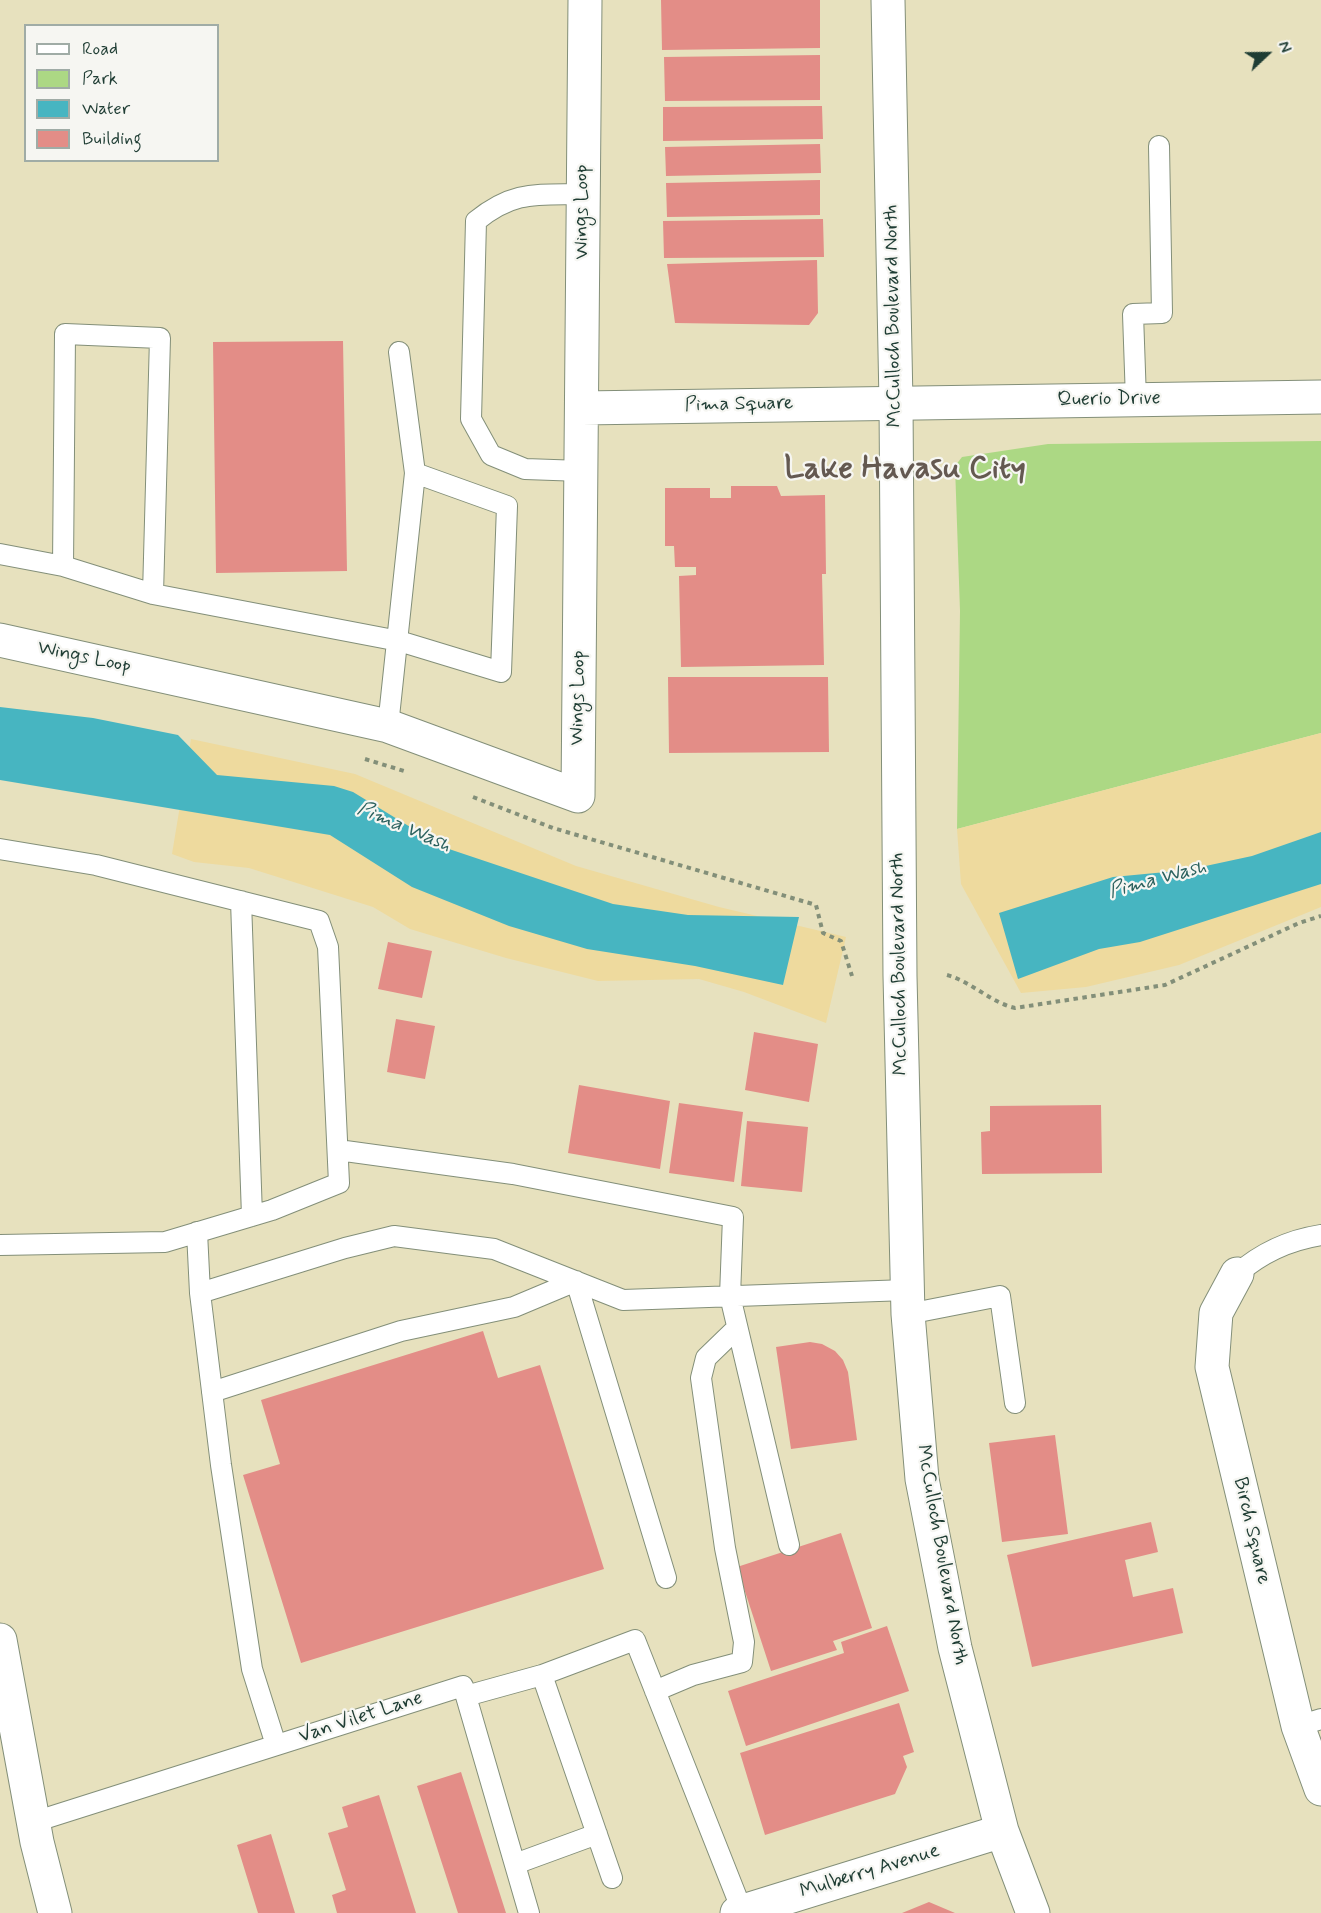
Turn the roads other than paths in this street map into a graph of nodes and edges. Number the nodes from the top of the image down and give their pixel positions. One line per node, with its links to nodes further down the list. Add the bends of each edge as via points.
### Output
1 (585, 0): 4 (street, Wings Loop)
2 (888, 0): 8 (street, McCulloch Boulevard North)
3 (1159, 146): 7 (lane, via 1162,313 1133,314)
4 (584, 194): 9 (street, Wings Loop); 10 (lane, via 521,196 495,205 476,221 471,419 491,455 525,469)
5 (399, 352): 11 (lane)
6 (1321, 397): 7 (street, Querio Drive)
7 (1136, 399): 8 (street, Querio Drive)
8 (896, 402): 9 (street, Pima Square); 29 (street, McCulloch Boulevard North, via 899,902)
9 (582, 408): 10 (street, Wings Loop)
10 (582, 471): 17 (street, Wings Loop, via 578,796)
11 (415, 473): 16 (lane); 16 (lane, via 507,506 501,672)
12 (0, 554): 13 (lane)
13 (63, 566): 14 (lane); 14 (lane, via 65,334 160,338)
14 (153, 594): 16 (lane)
15 (0, 640): 17 (street, Wings Loop)
16 (399, 641): 17 (lane)
17 (388, 726)
18 (0, 849): 19 (lane, via 96,865)
19 (241, 901): 20 (lane, via 319,921 328,946); 21 (lane)
20 (338, 1150): 21 (lane, via 339,1183); 28 (lane, via 513,1174 733,1217)
21 (252, 1216): 22 (lane)
22 (197, 1232): 24 (lane, via 165,1242); 27 (lane)
23 (1321, 1235): 25 (lane, via 1259,1255)
24 (0, 1245)
25 (1237, 1274): 39 (street, Birch Square, via 1216,1313 1212,1367)
26 (576, 1281): 27 (lane, via 494,1249 394,1236); 28 (lane, via 623,1300); 31 (lane, via 514,1307 401,1331); 34 (lane)
27 (200, 1293): 31 (lane)
28 (730, 1296): 29 (lane); 30 (lane)
29 (907, 1302): 32 (lane, via 1000,1296); 43 (street, McCulloch Boulevard North, via 922,1479 956,1648)
30 (737, 1328): 33 (lane); 37 (lane, via 706,1358 701,1378 725,1548 744,1642 742,1662 693,1675)
31 (212, 1392): 40 (lane, via 252,1669)
32 (1015, 1403)
33 (789, 1545)
34 (666, 1578)
35 (0, 1641): 42 (street)
36 (542, 1675): 37 (lane, via 635,1640); 38 (lane); 44 (lane)
37 (655, 1691): 47 (lane)
38 (466, 1696): 40 (lane, Van Vilet Lane, via 463,1686); 45 (lane)
39 (1310, 1722): 41 (street, Birch Square)
40 (276, 1745): 42 (lane, Van Vilet Lane)
41 (1321, 1789)
42 (34, 1822): 48 (street)
43 (1002, 1831): 47 (street, Mulberry Avenue); 50 (street, McCulloch Boulevard North)
44 (597, 1834): 45 (lane); 46 (lane)
45 (515, 1864): 49 (lane)
46 (612, 1878)
47 (741, 1912)
48 (55, 1913)
49 (529, 1913)
50 (1033, 1913)

